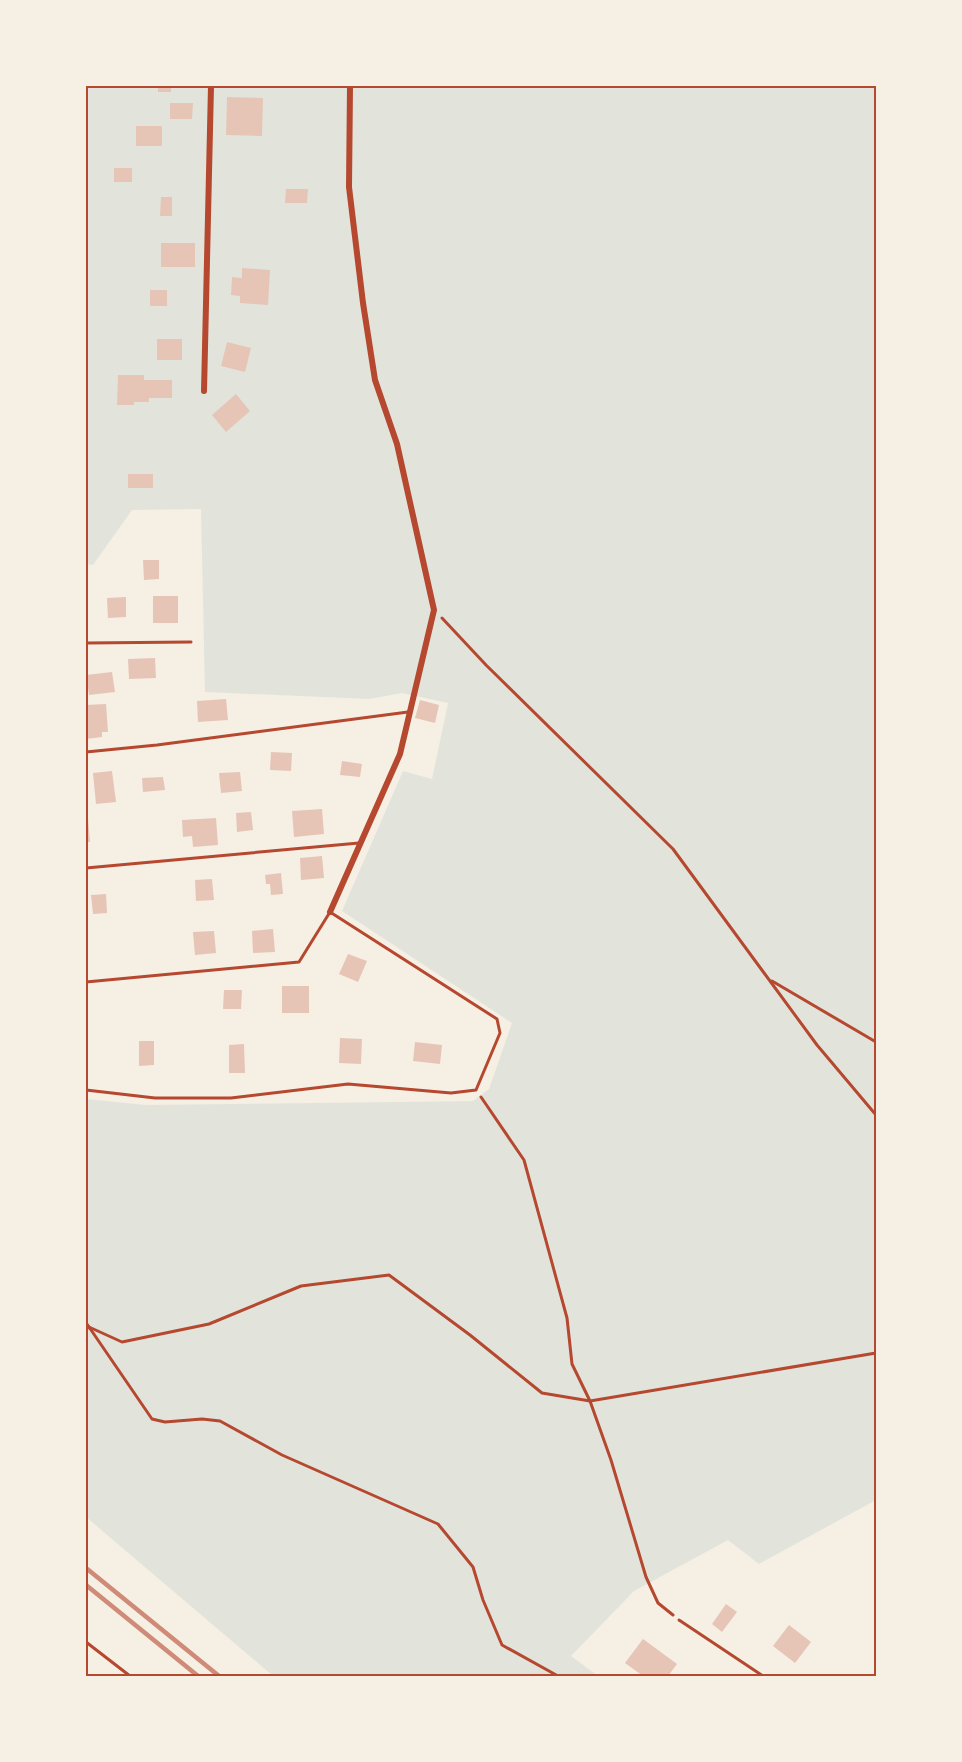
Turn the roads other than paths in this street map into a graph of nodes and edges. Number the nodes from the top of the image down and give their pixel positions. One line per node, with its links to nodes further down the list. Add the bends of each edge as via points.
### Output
1 (211, 86): 3 (street)
2 (350, 86): 6 (street, via 349,187 373,369 397,444 434,610)
3 (204, 391)
4 (191, 642): 5 (lane)
5 (86, 643)
6 (409, 712): 7 (lane); 8 (street, via 400,754)
7 (86, 752)
8 (359, 843): 9 (lane); 10 (street)
9 (86, 868)
10 (330, 912): 11 (lane, via 299,962); 12 (lane, via 498,1019 500,1032 476,1090 451,1093 348,1084 231,1098 155,1098)
11 (86, 982)
12 (86, 1090)
13 (679, 1620): 14 (lane)
14 (763, 1677)

